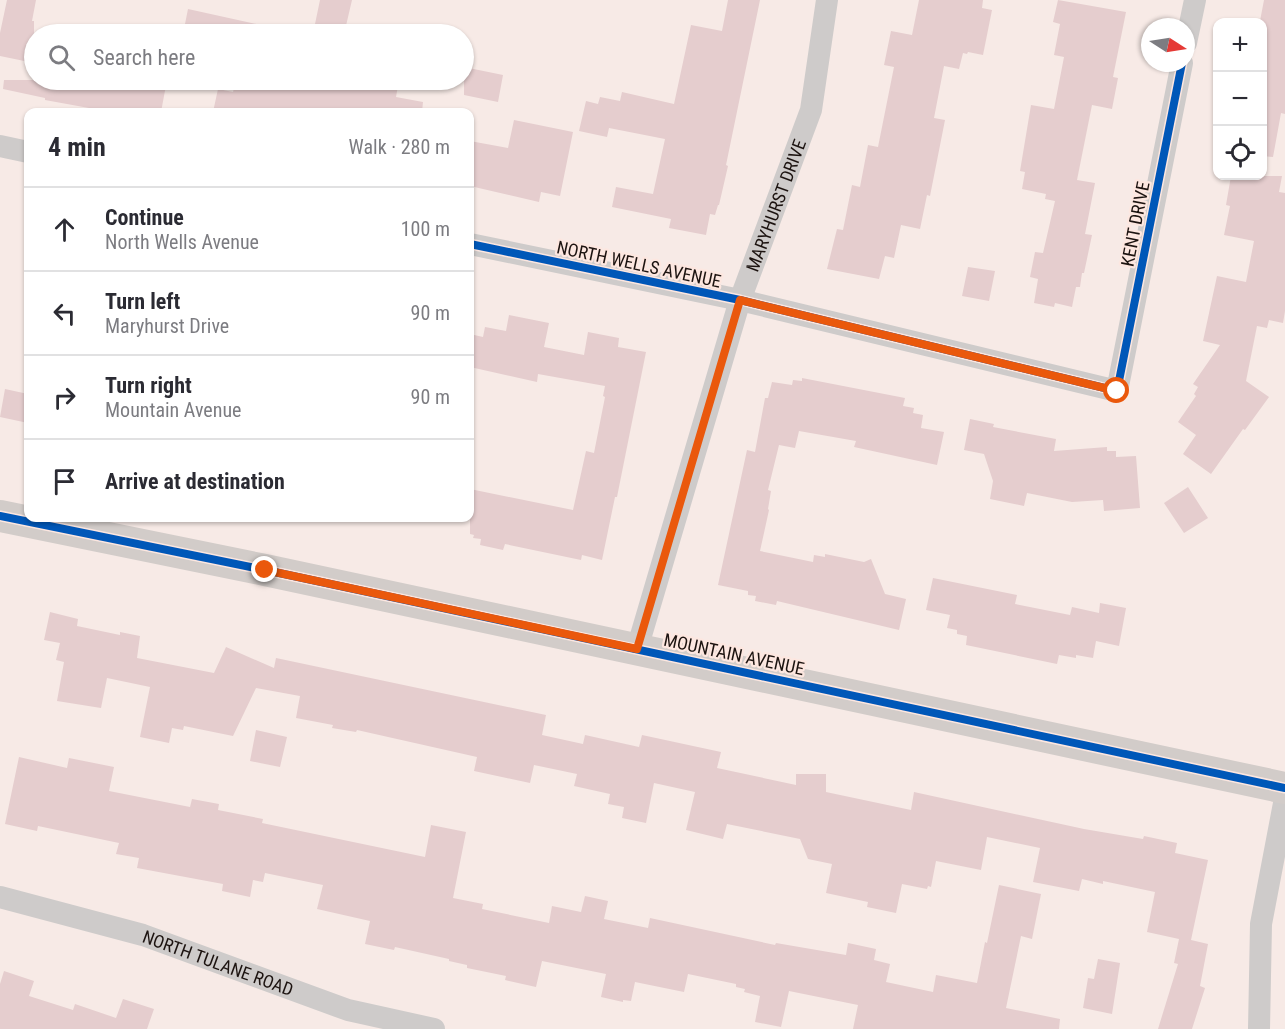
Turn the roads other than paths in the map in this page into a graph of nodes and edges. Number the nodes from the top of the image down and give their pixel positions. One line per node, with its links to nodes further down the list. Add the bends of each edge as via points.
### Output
1 (827, 0): 8 (street, MARYHURST DRIVE, via 811,110)
2 (1195, 0): 3 (street)
3 (1191, 18)
4 (1180, 72): 9 (street, KENT DRIVE)
5 (0, 146): 6 (street)
6 (24, 151)
7 (474, 245): 8 (street, NORTH WELLS AVENUE)
8 (740, 300): 9 (street, NORTH WELLS AVENUE); 13 (street, MARYHURST DRIVE)
9 (1117, 391)
10 (0, 516): 11 (main road, MOUNTAIN AVENUE)
11 (24, 521)
12 (29, 522): 13 (main road, MOUNTAIN AVENUE)
13 (637, 649): 14 (main road, MOUNTAIN AVENUE)
14 (1285, 788)
15 (1285, 798): 18 (street, via 1261,924)
16 (0, 897): 17 (street, NORTH TULANE ROAD, via 143,935 348,1010)
17 (434, 1029)
18 (1259, 1029)

